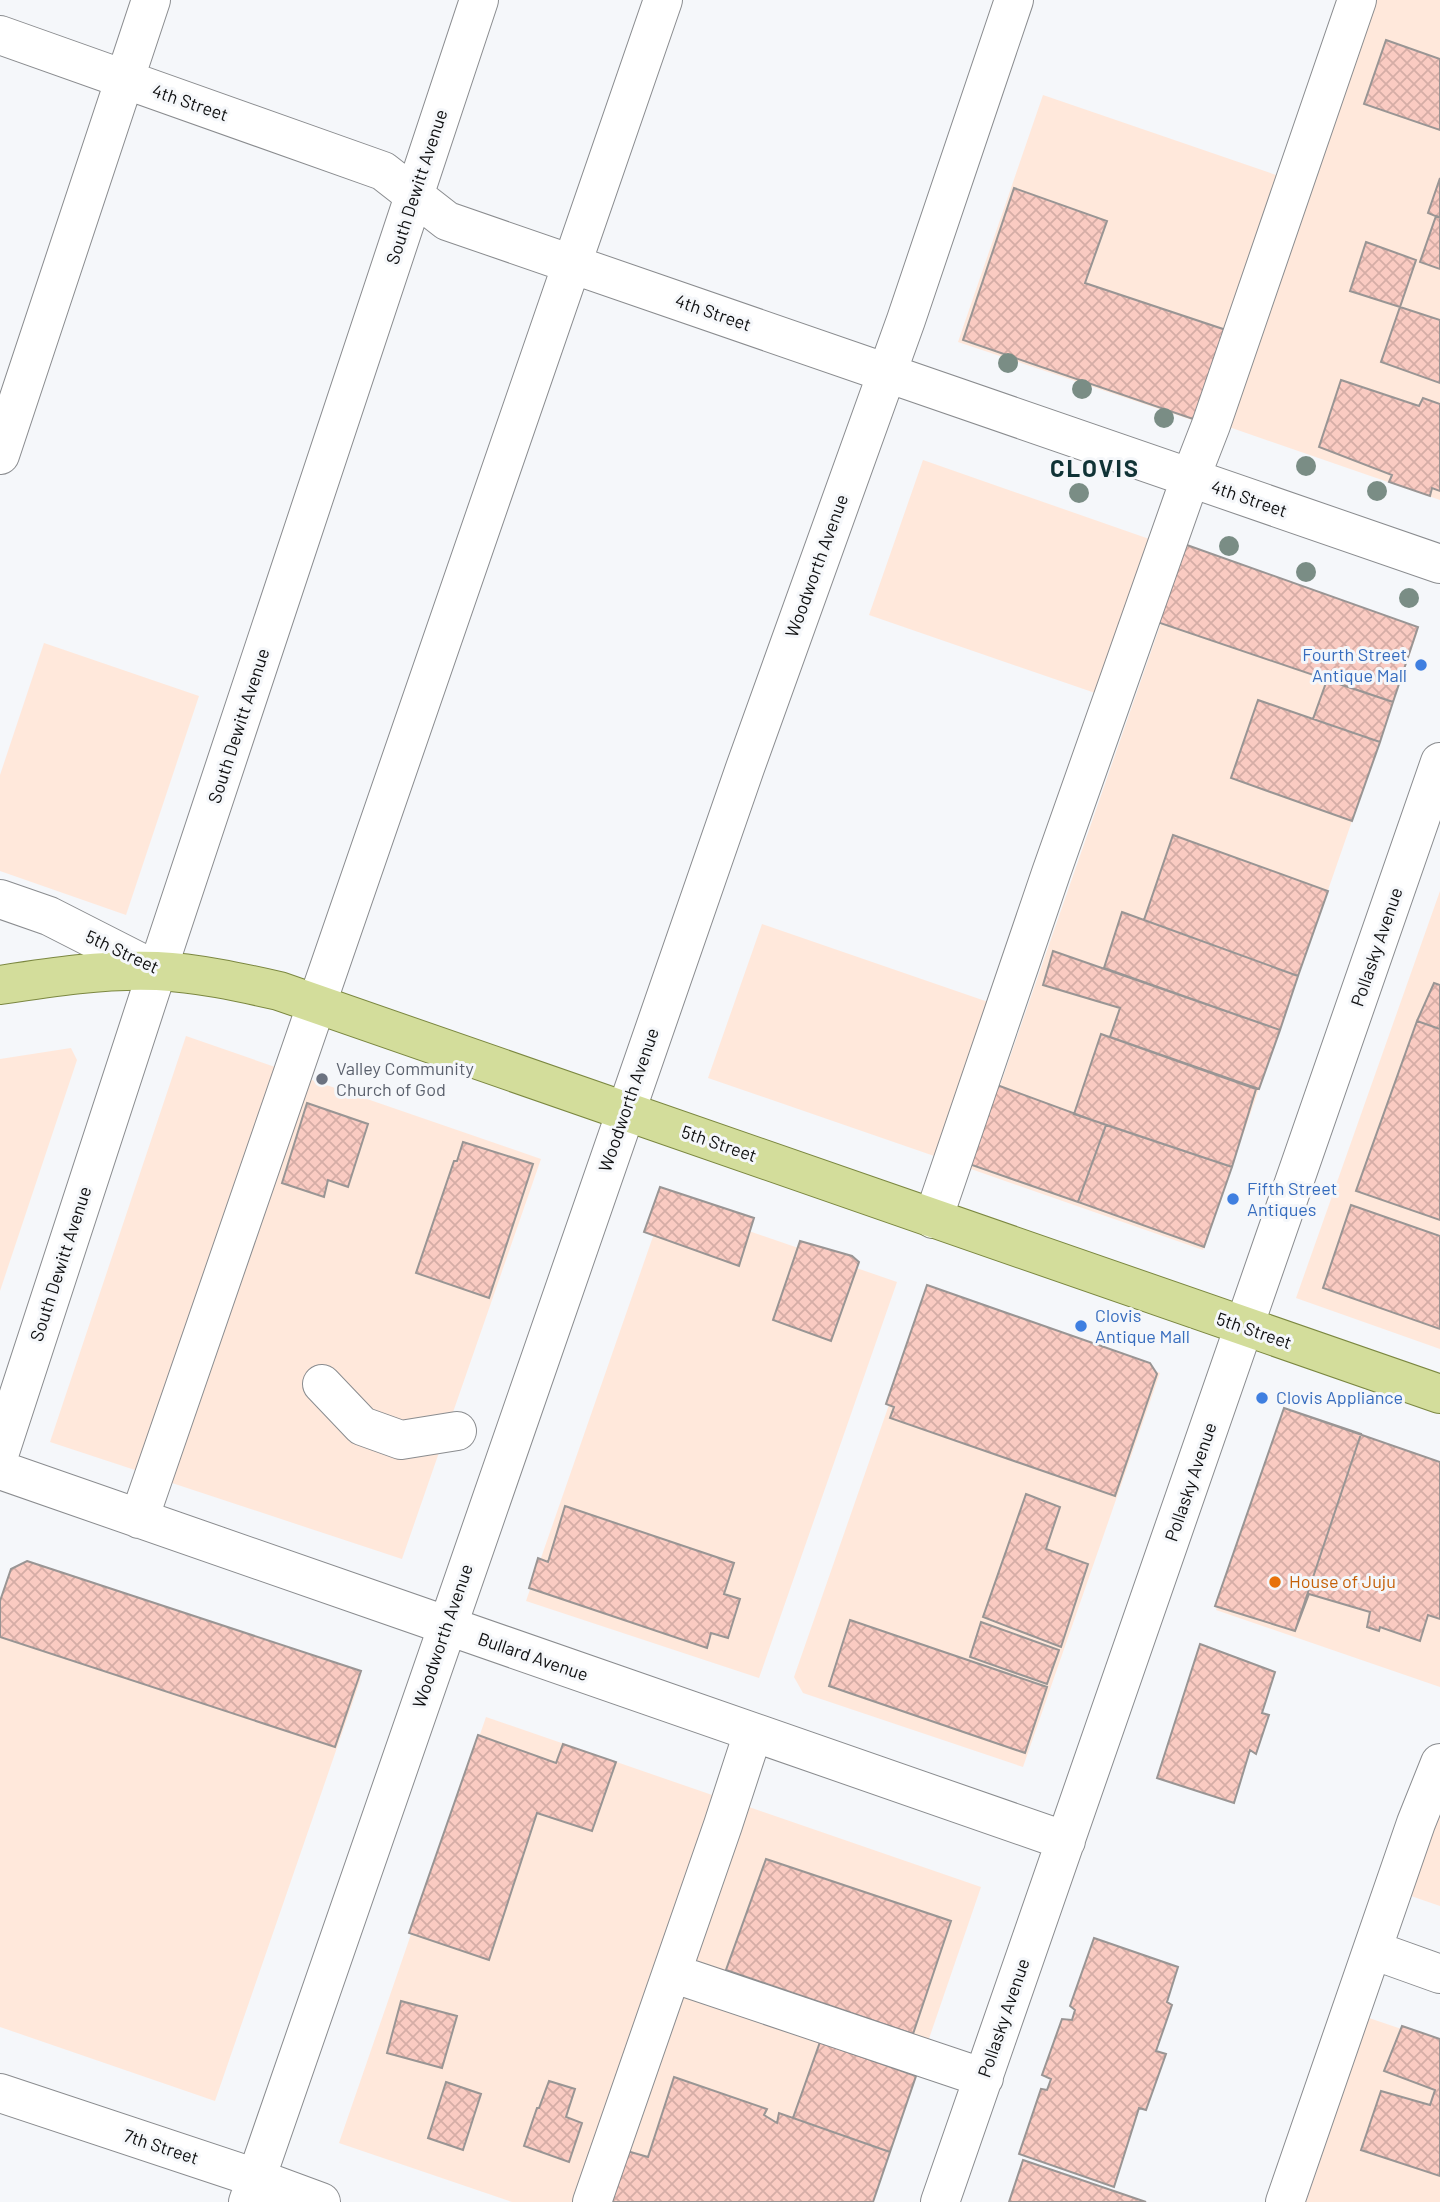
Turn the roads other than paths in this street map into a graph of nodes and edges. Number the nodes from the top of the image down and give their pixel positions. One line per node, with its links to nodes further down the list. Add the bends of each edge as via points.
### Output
1 (151, 0): 7 (street)
2 (480, 0): 8 (street, South Dewitt Avenue)
3 (663, 0): 9 (street)
4 (1014, 0): 10 (street, Woodworth Avenue)
5 (1357, 0): 12 (street)
6 (0, 35): 7 (street, 4th Street)
7 (124, 80): 8 (street, 4th Street, via 383,172); 11 (street)
8 (414, 194): 9 (street, 4th Street, via 447,221); 16 (street, South Dewitt Avenue)
9 (571, 264): 10 (street, 4th Street); 18 (street)
10 (887, 372): 12 (street, 4th Street); 19 (street, Woodworth Avenue)
11 (0, 455)
12 (1190, 479): 13 (street, 4th Street); 20 (street)
13 (1440, 564)
14 (1440, 762): 21 (street, Pollasky Avenue)
15 (0, 899): 16 (street, 5th Street, via 49,916)
16 (157, 971): 17 (main road, via 57,976); 18 (main road, 5th Street, via 223,978); 25 (street, South Dewitt Avenue)
17 (0, 985)
18 (315, 1005): 19 (main road, 5th Street); 27 (street)
19 (625, 1111): 20 (main road, 5th Street); 28 (street, Woodworth Avenue)
20 (933, 1219): 21 (main road, 5th Street)
21 (1244, 1328): 23 (main road, 5th Street); 31 (street, Pollasky Avenue)
22 (322, 1384): 24 (street, via 362,1426 401,1440)
23 (1440, 1394)
24 (457, 1431)
25 (0, 1452)
26 (0, 1470): 27 (street, Bullard Avenue)
27 (139, 1519): 28 (street, Bullard Avenue)
28 (447, 1626): 29 (street, Bullard Avenue); 37 (street, Woodworth Avenue)
29 (753, 1733): 31 (street, Bullard Avenue); 33 (street)
30 (1440, 1763): 32 (street)
31 (1066, 1841): 35 (street, Pollasky Avenue)
32 (1373, 1950): 34 (street); 41 (street)
33 (672, 1973): 35 (street); 39 (street)
34 (1440, 1973)
35 (984, 2078): 40 (street, Pollasky Avenue)
36 (0, 2094): 37 (street, 7th Street)
37 (252, 2190): 38 (street, 7th Street)
38 (321, 2202)
39 (592, 2202)
40 (940, 2202)
41 (1285, 2202)

